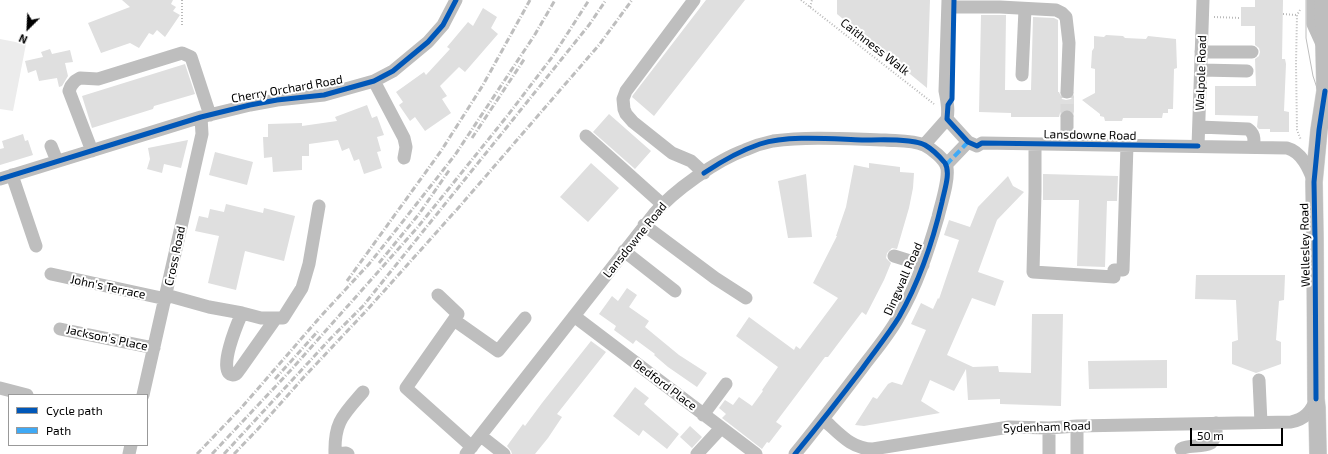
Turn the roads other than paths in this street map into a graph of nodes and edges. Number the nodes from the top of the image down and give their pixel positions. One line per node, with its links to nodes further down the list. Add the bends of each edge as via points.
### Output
1 (456, 0): 14 (street, Cherry Orchard Road, via 443,25 428,42 393,71)
2 (694, 0): 33 (street, via 626,91 623,105 633,122 672,153 691,160)
3 (1203, 0): 9 (street, Walpole Road)
4 (1313, 0): 8 (street, Wellesley Road, via 1313,24)
5 (1323, 0): 8 (main road)
6 (948, 4): 7 (street); 18 (street, via 945,91)
7 (1025, 9): 13 (street); 15 (street, via 1056,10 1066,17 1069,43)
8 (1324, 49): 35 (main road, Wellesley Road, via 1325,91)
9 (1201, 52): 10 (street); 11 (street, Walpole Road)
10 (1252, 52)
11 (1201, 70): 12 (street); 19 (street, Walpole Road)
12 (1247, 71)
13 (1022, 75)
14 (374, 81): 16 (street, Cherry Orchard Road, via 324,95 277,100); 30 (street, via 404,138)
15 (1067, 92)
16 (205, 116): 29 (street, Cherry Orchard Road); 29 (street, Cross Road, via 191,57 182,52 98,79 80,78 69,91); 46 (street, Cross Road)
17 (1067, 117): 23 (street)
18 (947, 119): 21 (street); 24 (street)
19 (1199, 127): 27 (street, Walpole Road); 28 (street, via 1248,129 1254,136)
20 (586, 136): 36 (street)
21 (968, 142): 22 (street, Lansdowne Road, via 977,146 982,143); 32 (street)
22 (1035, 144): 23 (street, Lansdowne Road); 25 (street, via 1033,272 1114,277 1114,270 1124,270)
23 (1067, 144): 25 (street, Lansdowne Road)
24 (924, 145): 32 (street, Lansdowne Road); 33 (street, Lansdowne Road, via 905,141 875,140 819,139 772,142 743,150)
25 (1127, 145): 27 (street, Lansdowne Road)
26 (51, 146): 31 (street)
27 (1198, 146): 28 (street, Lansdowne Road)
28 (1254, 147): 35 (street, Lansdowne Road, via 1292,149 1302,159)
29 (92, 151): 31 (street, Cherry Orchard Road)
30 (404, 158)
31 (57, 161): 34 (street, Cherry Orchard Road)
32 (946, 165): 42 (street, Dingwall Road, via 947,174 942,200)
33 (704, 173): 36 (street, Lansdowne Road)
34 (6, 177): 39 (street)
35 (1314, 182): 61 (main road, Wellesley Road)
36 (662, 204): 38 (street, Lansdowne Road)
37 (319, 206): 50 (street, via 302,288 283,318)
38 (644, 225): 40 (street, Lansdowne Road); 47 (street)
39 (36, 246)
40 (624, 251): 44 (street); 49 (street, Lansdowne Road)
41 (894, 256): 42 (street)
42 (923, 264): 63 (street, Dingwall Road, via 904,308 891,329)
43 (51, 274): 46 (street, John's Terrace)
44 (675, 291)
45 (438, 295): 52 (street, via 458,314)
46 (166, 297): 48 (street, John's Terrace); 54 (street, Cross Road)
47 (746, 298)
48 (242, 313): 50 (street, John's Terrace, via 261,318); 50 (street, via 227,362 227,369 233,375 237,374)
49 (574, 316): 62 (street, Bedford Place); 69 (street, Lansdowne Road)
50 (276, 318)
51 (525, 318): 52 (street, via 498,351)
52 (454, 320): 72 (street, via 406,388)
53 (60, 329): 54 (street, Jackson's Place)
54 (154, 348): 60 (street, Cross Road)
55 (1259, 380): 65 (street)
56 (726, 384): 62 (street)
57 (0, 388): 59 (street)
58 (363, 392): 73 (street, via 336,428)
59 (23, 394)
60 (143, 394)
61 (1316, 399): 65 (street, Sydenham Road, via 1310,413 1301,419); 80 (main road, Wellesley Road)
62 (703, 415): 67 (street, Bedford Place)
63 (823, 419): 68 (street, Sydenham Road, via 850,443 868,449 1009,427); 78 (street)
64 (1216, 423): 65 (street, Sydenham Road); 66 (street, Sydenham Road); 71 (street, via 1216,436 1211,444)
65 (1261, 423)
66 (1077, 426): 68 (street, Sydenham Road); 70 (street)
67 (720, 428): 76 (street); 77 (street, Bedford Place)
68 (1049, 428): 79 (street)
69 (481, 436): 72 (street, Lansdowne Road); 75 (street)
70 (1077, 448)
71 (1180, 449)
72 (469, 451)
73 (335, 454): 74 (street)
74 (348, 454)
75 (504, 454)
76 (697, 454)
77 (756, 454)
78 (795, 454)
79 (1049, 454)
80 (1318, 454)

